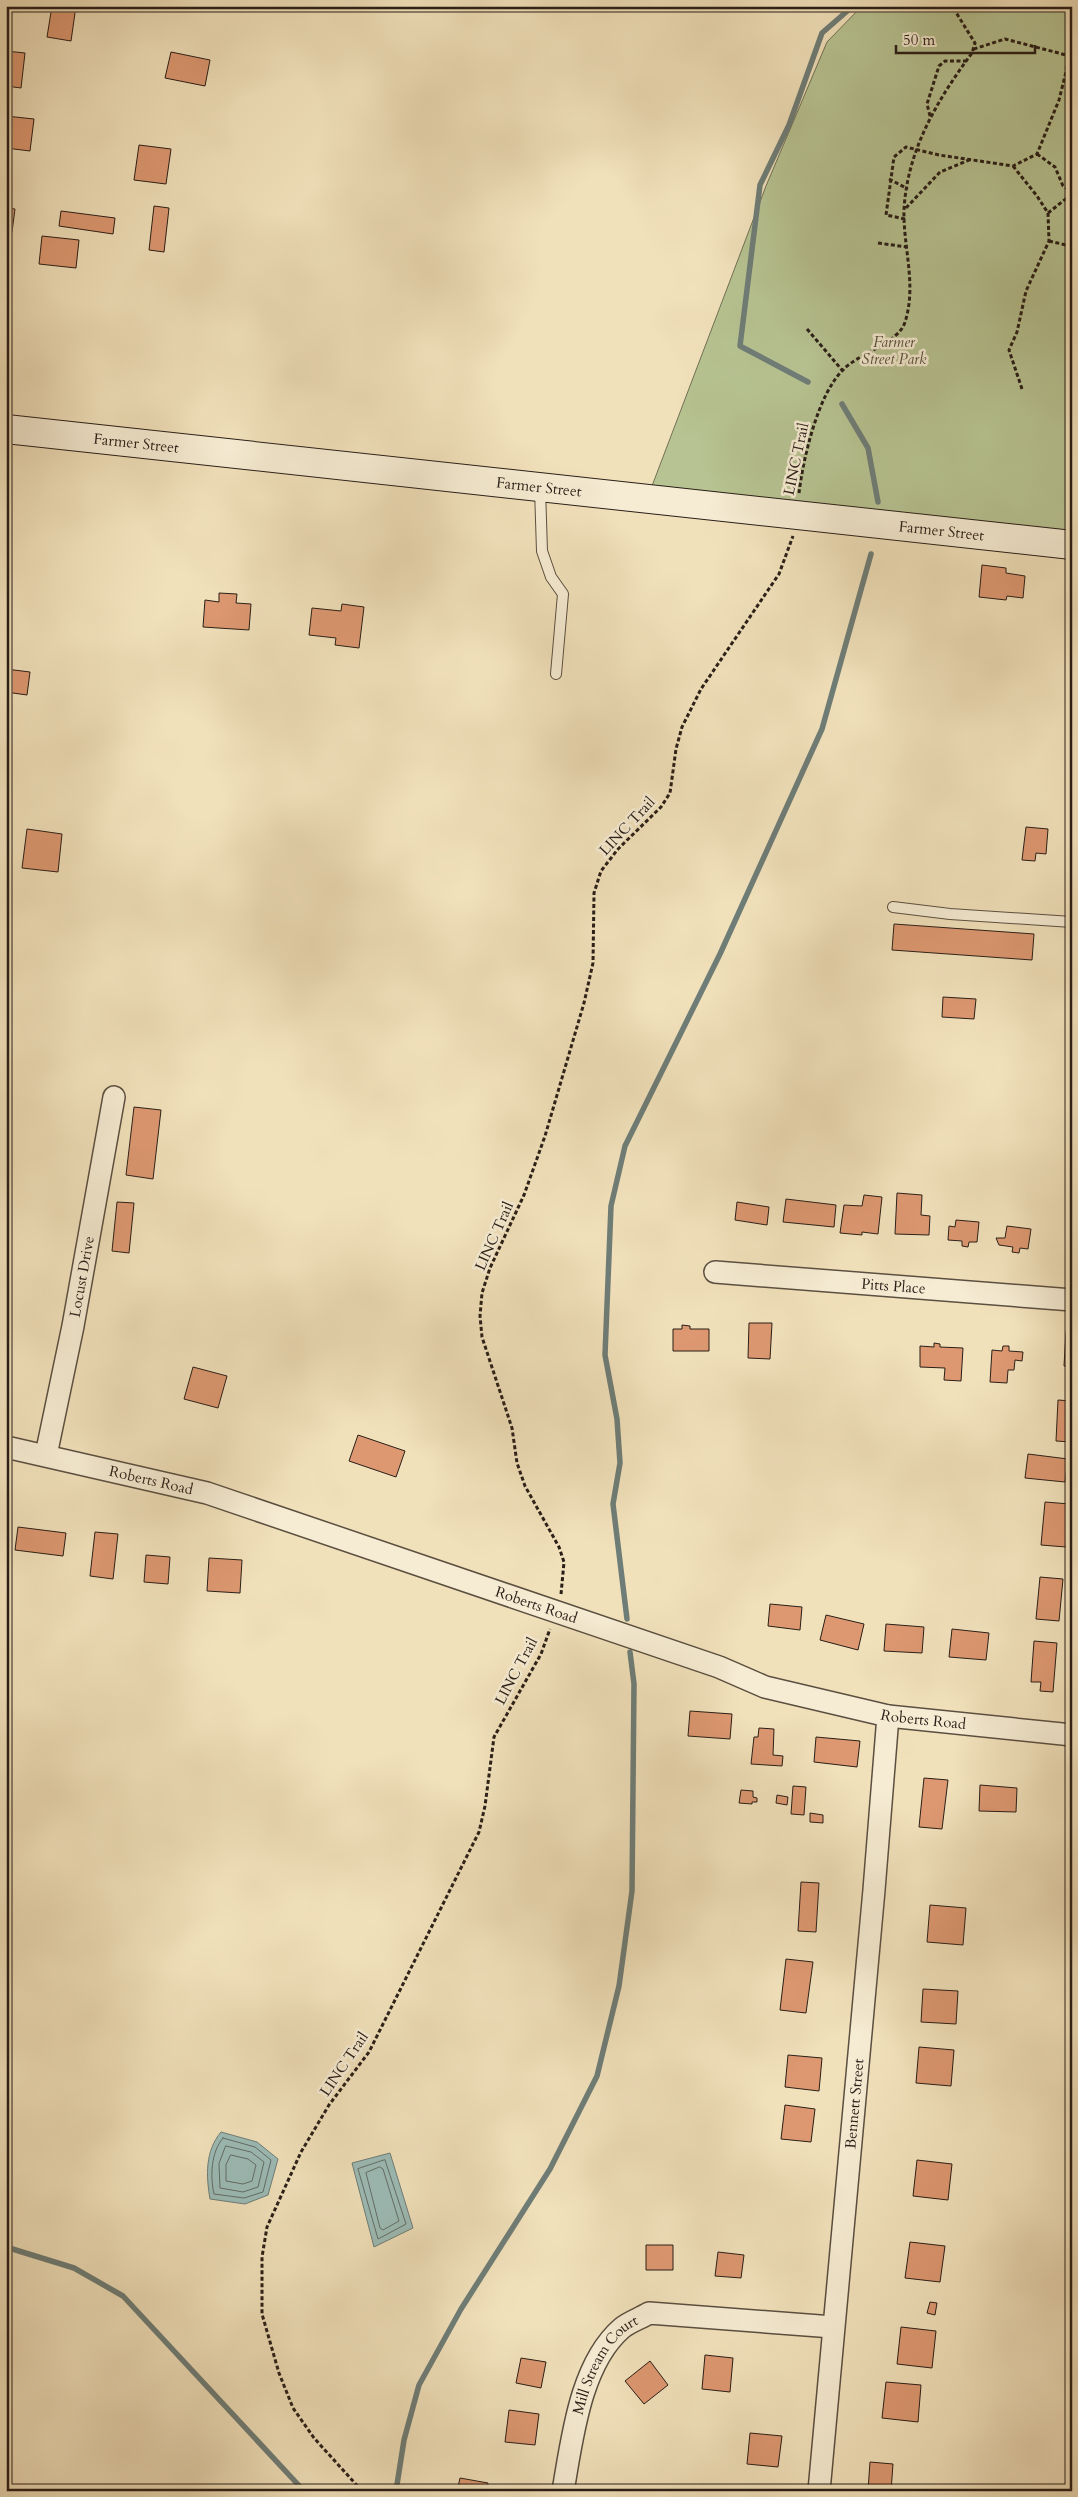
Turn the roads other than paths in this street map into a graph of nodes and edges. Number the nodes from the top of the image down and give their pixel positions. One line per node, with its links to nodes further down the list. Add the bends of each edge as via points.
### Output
1 (6, 429): 2 (street, Farmer Street)
2 (540, 488): 3 (street, Farmer Street); 4 (lane, via 542,551 551,577 563,594)
3 (1072, 545)
4 (556, 674)
5 (893, 907): 6 (lane)
6 (1072, 922)
7 (114, 1097): 11 (street, Locust Drive)
8 (715, 1272): 9 (street, Pitts Place)
9 (1072, 1300)
10 (6, 1447): 11 (street, Roberts Road)
11 (46, 1455): 12 (street, Roberts Road, via 208,1493 719,1667 765,1686)
12 (888, 1716): 13 (street, Roberts Road); 14 (street, Bennett Street)
13 (1072, 1735)
14 (833, 2327): 15 (street, Mill Stream Court, via 649,2313 622,2328 591,2373 577,2416); 16 (street, Bennett Street)
15 (563, 2491)
16 (819, 2491)

